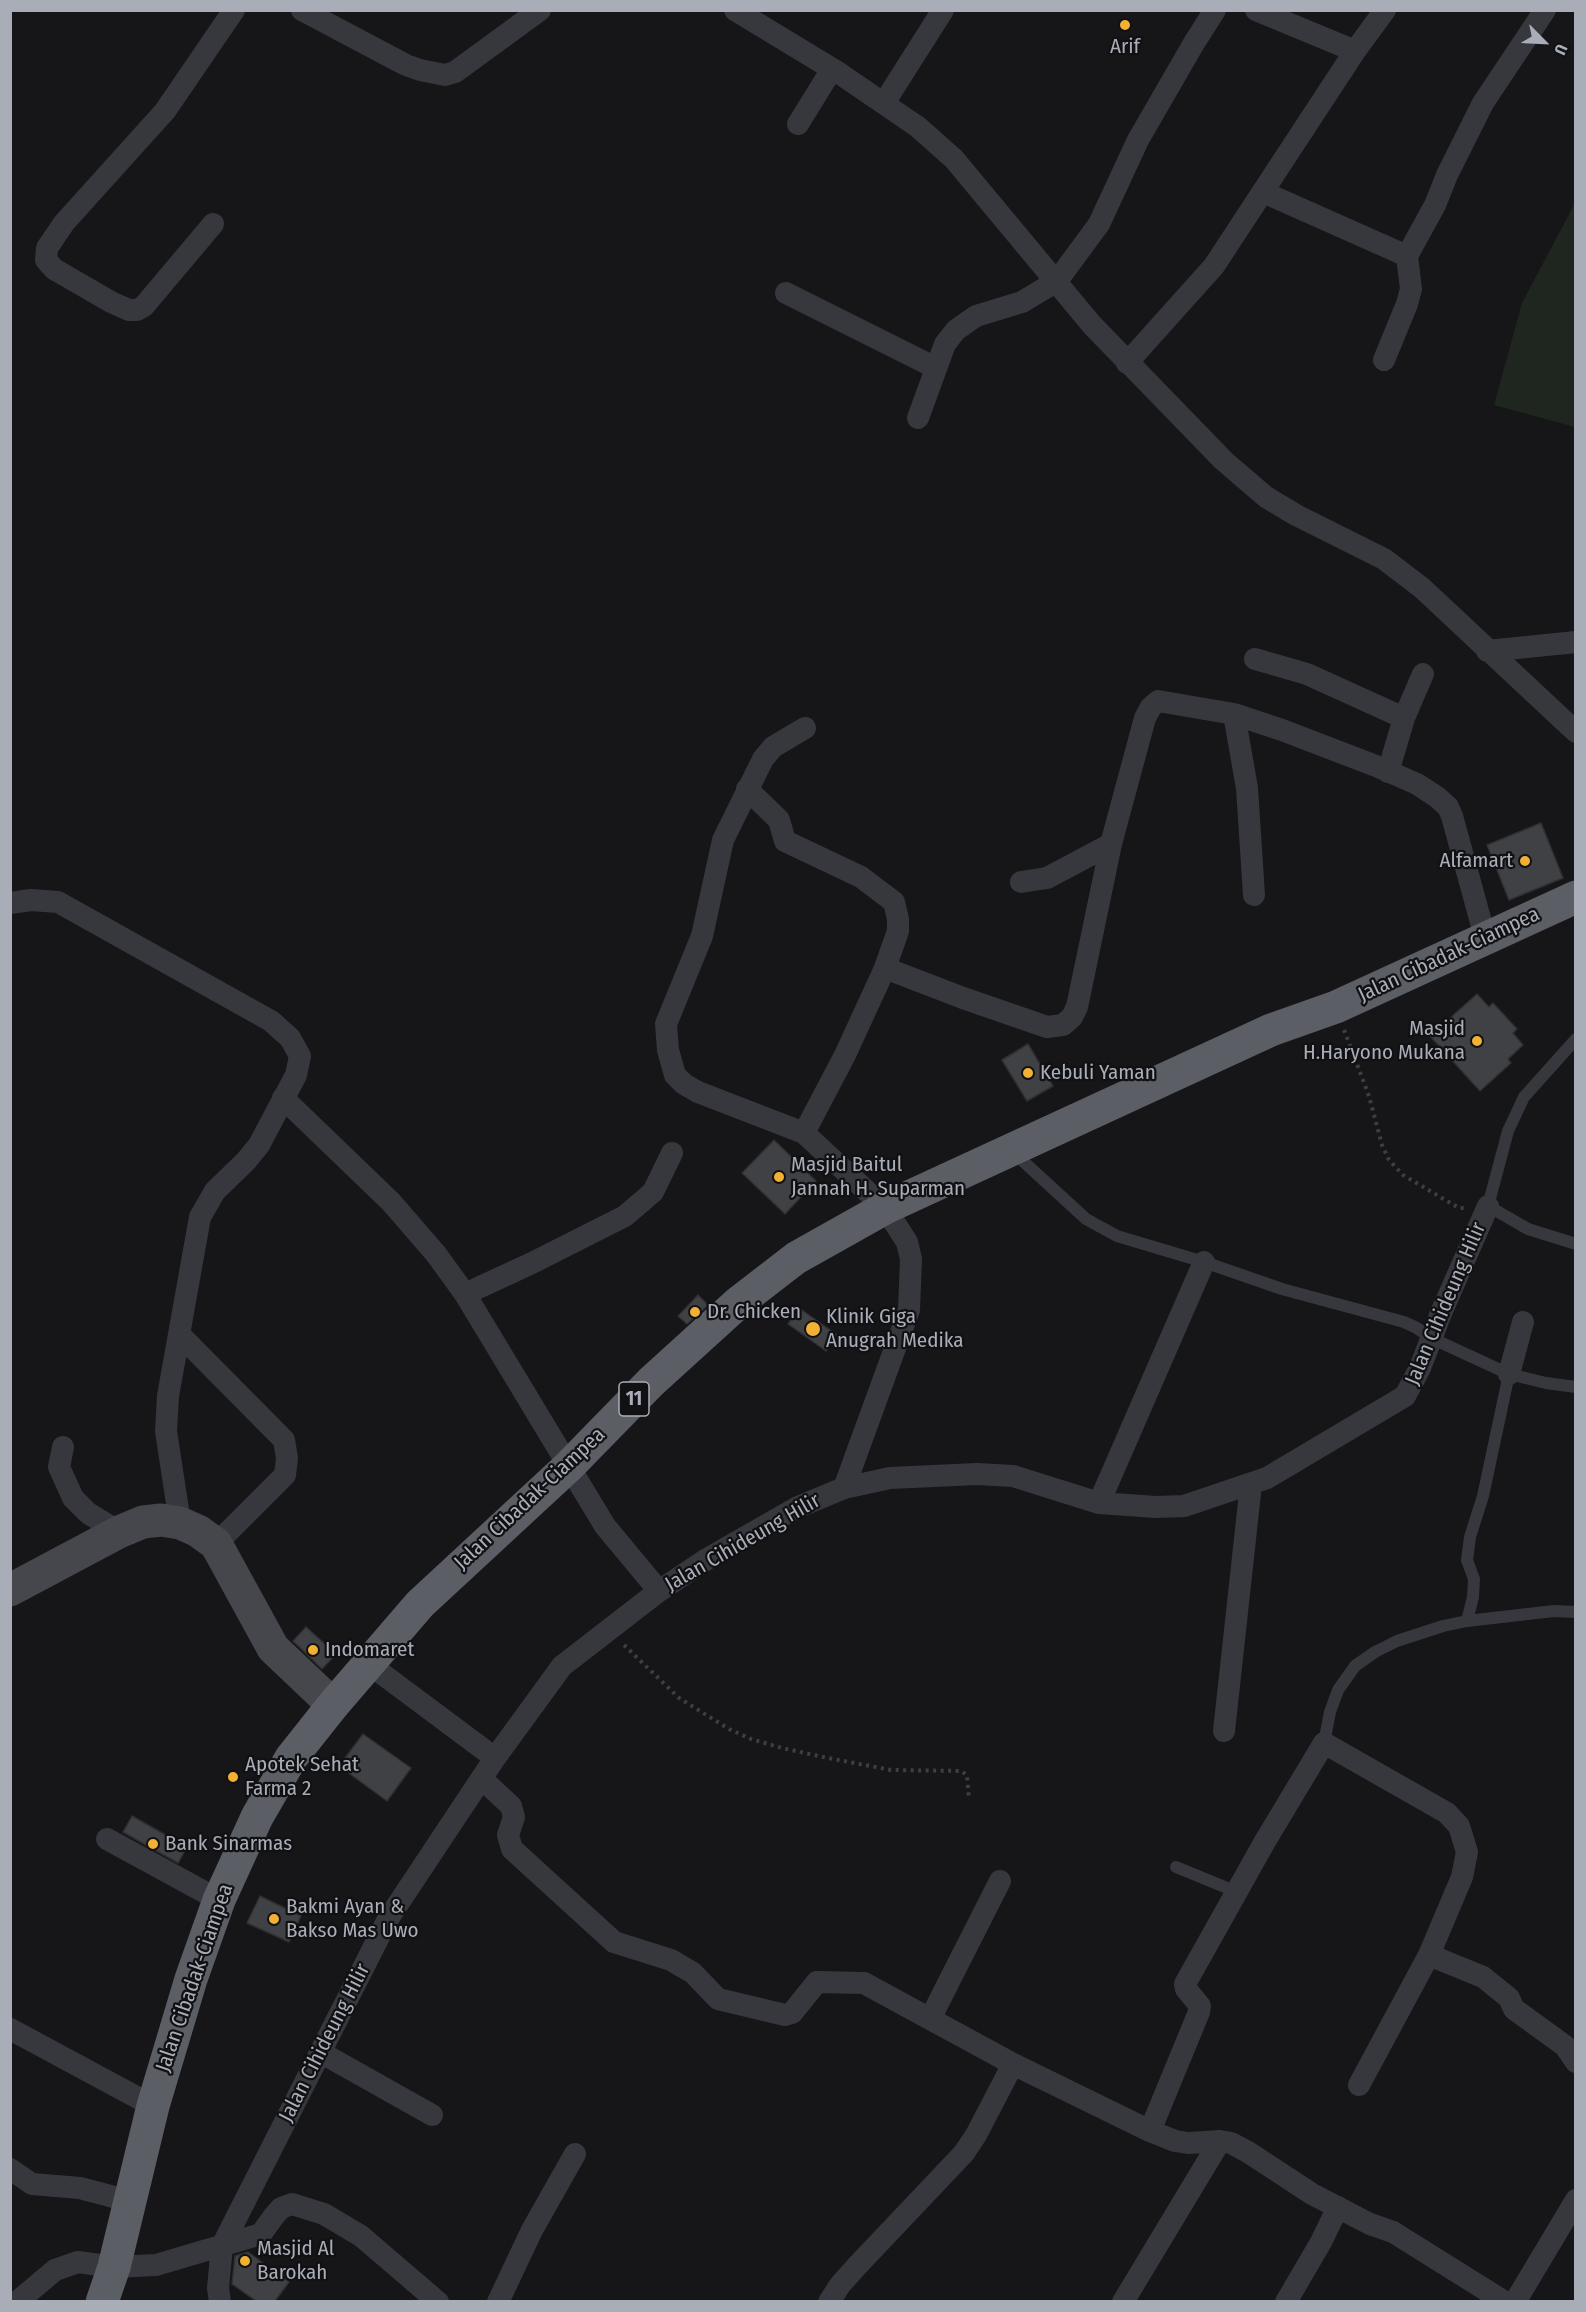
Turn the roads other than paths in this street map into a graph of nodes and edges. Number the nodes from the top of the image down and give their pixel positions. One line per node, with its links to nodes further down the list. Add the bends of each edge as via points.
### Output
1 (234, 10): 15 (street, via 165,111 64,223 47,248 46,260 54,269 111,302 137,310)
2 (302, 10): 3 (street, via 406,64 445,75 455,72)
3 (540, 10)
4 (735, 10): 11 (street)
5 (943, 10): 12 (street)
6 (1215, 10): 17 (street, via 1138,141 1099,224)
7 (1256, 10): 10 (street)
8 (1385, 10): 10 (street)
9 (1545, 10): 16 (street, via 1483,104)
10 (1354, 51): 14 (street)
11 (832, 69): 12 (street); 13 (street)
12 (884, 104): 17 (street, via 954,159)
13 (798, 124)
14 (1263, 192): 16 (street); 20 (street, via 1214,266)
15 (213, 224)
16 (1407, 256): 19 (street, via 1411,289)
17 (1058, 281): 20 (street); 21 (street, via 1022,302 976,316 956,330 945,344)
18 (786, 293): 21 (street)
19 (1384, 360)
20 (1127, 363): 24 (street, via 1224,461 1266,497 1384,559 1422,588)
21 (936, 368): 22 (street)
22 (918, 418)
23 (1575, 642): 24 (street)
24 (1487, 651): 30 (street)
25 (1255, 658): 28 (street, via 1307,674)
26 (1423, 674): 28 (street)
27 (1234, 714): 31 (street); 33 (street, via 1158,700 1151,707); 35 (street, via 1247,788)
28 (1404, 718): 31 (street)
29 (805, 728): 32 (street, via 773,747)
30 (1575, 732)
31 (1388, 772): 38 (street, via 1417,784 1448,807)
32 (747, 789): 39 (street, via 779,820 785,841 861,877 894,902 898,931); 42 (street, via 723,840 702,936 666,1024 668,1050 675,1075 684,1084)
33 (1112, 844): 34 (street, via 1047,878); 39 (street, via 1077,1007 1063,1025 1047,1027)
34 (1021, 882)
35 (1254, 895)
36 (1575, 897): 38 (highway, Jalan Cibadak-Ciampea / 11)
37 (10, 903): 41 (street, via 58,902 271,1021 290,1038 300,1056 296,1076)
38 (1485, 937): 43 (highway, Jalan Cibadak-Ciampea / 11, via 1336,1007 1271,1030)
39 (885, 968): 42 (street)
40 (1575, 1039): 45 (lane, Jalan Cihideung Hilir, via 1524,1097 1508,1131)
41 (283, 1098): 49 (street, via 404,1216); 51 (street, via 259,1145 215,1191 200,1217)
42 (804, 1133): 46 (street)
43 (1012, 1150): 46 (highway, Jalan Cibadak-Ciampea / 11); 48 (lane, via 1101,1229)
44 (672, 1153): 49 (street, via 653,1192 625,1216)
45 (1488, 1206): 47 (lane, via 1528,1229); 52 (street, Jalan Cihideung Hilir)
46 (885, 1208): 56 (highway, Jalan Cibadak-Ciampea / 11, via 796,1258 739,1302 651,1382); 58 (street, via 907,1242 911,1259 909,1310)
47 (1575, 1244)
48 (1204, 1262): 52 (lane, via 1282,1289 1404,1322); 59 (street)
49 (465, 1294): 56 (street)
50 (1523, 1322): 53 (street)
51 (179, 1334): 60 (street, via 166,1431); 62 (street, via 284,1440 285,1474)
52 (1431, 1338): 53 (lane); 57 (street, Jalan Cihideung Hilir, via 1405,1396)
53 (1509, 1374): 54 (lane); 66 (lane, via 1483,1496 1470,1537 1467,1560 1474,1579)
54 (1575, 1387)
55 (63, 1447): 61 (street, via 59,1467 73,1498 88,1513)
56 (569, 1466): 64 (street, via 605,1526); 67 (highway, Jalan Cibadak-Ciampea / 11, via 420,1604)
57 (1251, 1484): 59 (street, Jalan Cihideung Hilir, via 1184,1506); 69 (street)
58 (844, 1488): 59 (street, Jalan Cihideung Hilir, via 890,1478 1013,1476); 64 (street, Jalan Cihideung Hilir, via 796,1508)
59 (1099, 1503)
60 (180, 1523): 61 (main road, via 143,1522); 62 (main road)
61 (119, 1532): 63 (main road)
62 (216, 1544): 68 (main road, via 273,1648)
63 (10, 1590)
64 (659, 1591): 71 (street, Jalan Cihideung Hilir, via 562,1666)
65 (1575, 1612): 66 (lane)
66 (1467, 1621): 70 (lane, via 1397,1641 1355,1666 1338,1690)
67 (369, 1664): 68 (highway, Jalan Cibadak-Ciampea / 11); 71 (street)
68 (333, 1705): 77 (highway, Jalan Cibadak-Ciampea / 11, via 291,1758 257,1817)
69 (1224, 1731)
70 (1324, 1743): 76 (street); 78 (street, via 1447,1813 1459,1826 1467,1852 1462,1877)
71 (495, 1758): 72 (street, Jalan Cihideung Hilir)
72 (482, 1779): 79 (street, via 511,1806 514,1817 508,1835 512,1849 614,1942 671,1960 693,1973 718,1999 784,2015 792,2013 817,1982 859,1982); 81 (street, Jalan Cihideung Hilir, via 388,1919)
73 (107, 1839): 77 (street)
74 (1176, 1867): 76 (lane)
75 (1000, 1881): 79 (street)
76 (1237, 1892): 87 (street, via 1185,1984 1200,2006 1199,2012)
77 (219, 1900): 85 (highway, Jalan Cibadak-Ciampea / 11, via 190,1979)
78 (1429, 1955): 82 (street, via 1483,1977 1509,1998 1514,2009 1565,2046); 84 (street)
79 (930, 2019): 83 (street)
80 (10, 2029): 85 (street)
81 (320, 2052): 86 (street); 94 (street, Jalan Cihideung Hilir)
82 (1575, 2062)
83 (1013, 2064): 87 (street); 101 (street, via 963,2153)
84 (1359, 2085)
85 (153, 2106): 92 (highway, Jalan Cibadak-Ciampea / 11)
86 (432, 2115)
87 (1150, 2131): 88 (street, via 1176,2142)
88 (1220, 2141): 93 (street, via 1259,2157); 102 (street)
89 (575, 2154): 100 (street)
90 (10, 2169): 92 (street, via 32,2184 80,2188)
91 (1575, 2200): 105 (street)
92 (129, 2201): 95 (highway, Jalan Cibadak-Ciampea / 11)
93 (1338, 2207): 103 (street); 104 (street, via 1393,2232)
94 (222, 2246): 95 (street, via 156,2265); 96 (street); 99 (street, via 261,2234 281,2208 300,2206 324,2214 360,2236)
95 (114, 2267): 97 (street, via 78,2262 69,2265 55,2270); 98 (highway, Jalan Cibadak-Ciampea / 11)
96 (224, 2297)
97 (17, 2301)
98 (102, 2301)
99 (438, 2301)
100 (498, 2301)
101 (829, 2301)
102 (1123, 2301)
103 (1286, 2301)
104 (1505, 2301)
105 (1515, 2301)

